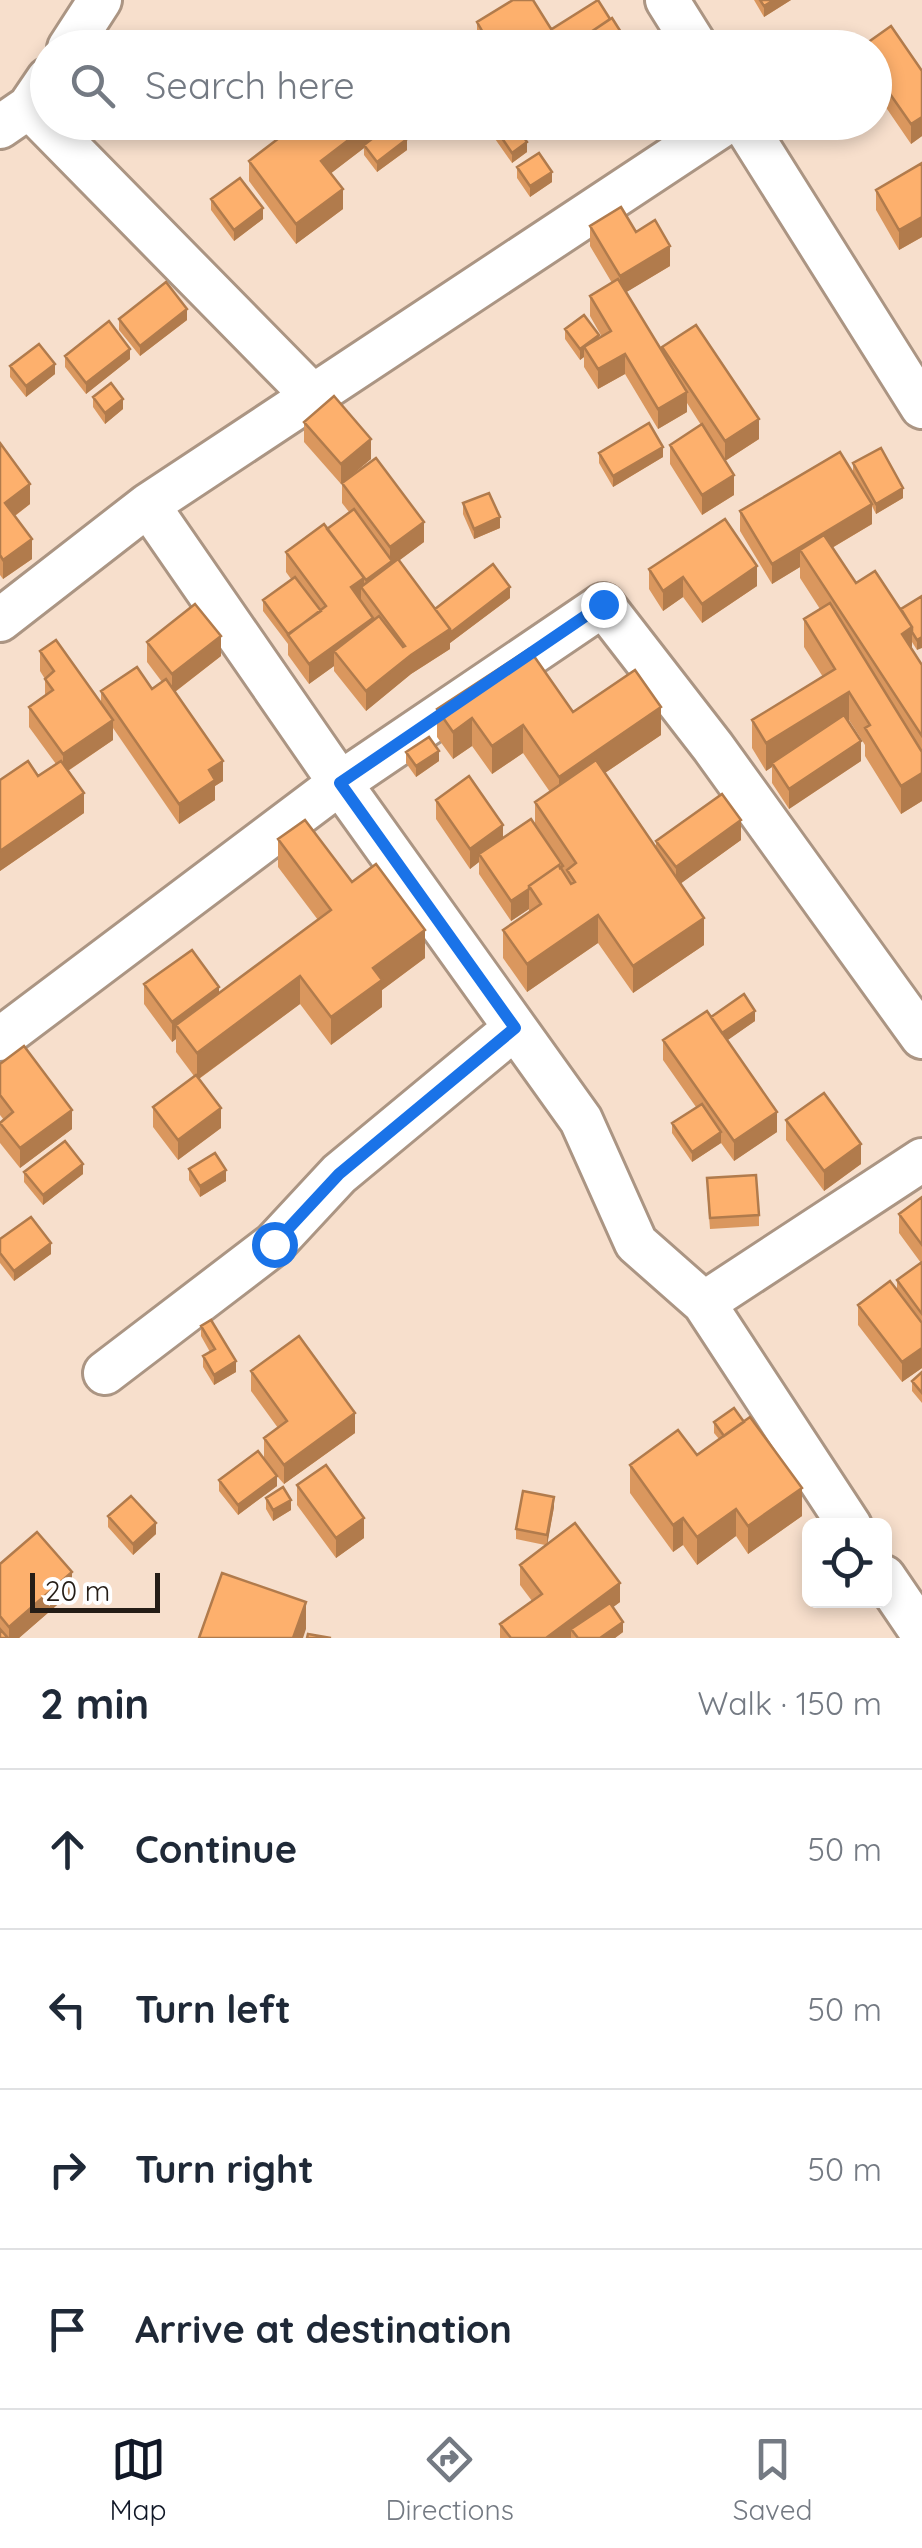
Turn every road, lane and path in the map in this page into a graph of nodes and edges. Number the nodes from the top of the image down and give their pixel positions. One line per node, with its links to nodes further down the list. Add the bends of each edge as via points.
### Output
1 (100, 0): 3 (street)
2 (668, 0): 4 (street)
3 (80, 30)
4 (686, 30)
5 (61, 140): 8 (street)
6 (700, 140): 8 (street)
7 (754, 140): 9 (street)
8 (314, 396): 10 (street)
9 (921, 405)
10 (148, 505): 11 (street); 12 (street)
11 (0, 620)
12 (340, 783): 13 (street); 14 (street, via 603,604); 15 (street)
13 (515, 1028): 17 (street, via 581,1120 636,1243); 18 (street, via 339,1174 274,1244)
14 (922, 1037)
15 (0, 1039)
16 (922, 1160): 17 (street)
17 (704, 1303): 19 (street)
18 (105, 1373)
19 (845, 1518)
20 (892, 1589): 21 (street)
21 (922, 1632)

